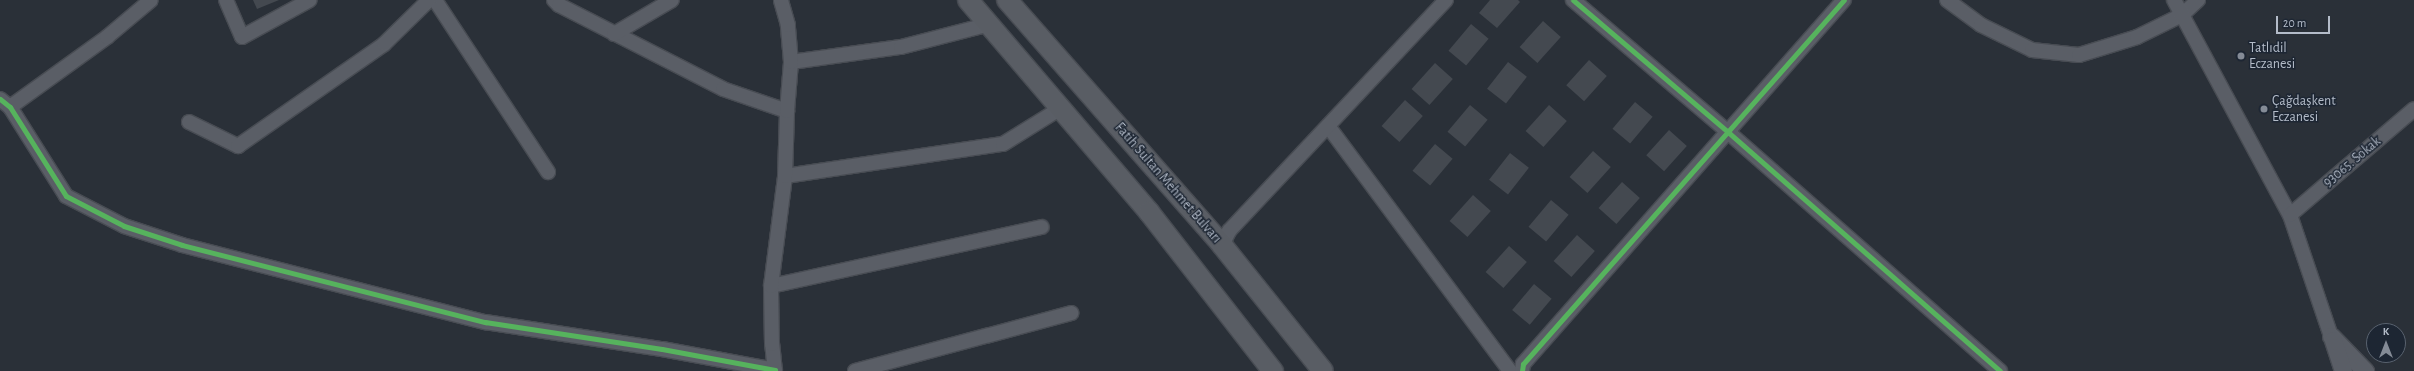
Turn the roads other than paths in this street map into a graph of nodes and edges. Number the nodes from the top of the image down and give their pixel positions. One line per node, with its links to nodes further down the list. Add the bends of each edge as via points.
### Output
1 (151, 0): 21 (street, via 107,37)
2 (226, 0): 3 (street, via 242,37)
3 (310, 0)
4 (429, 0): 25 (street, via 384,44 238,146)
5 (435, 0): 28 (street)
6 (554, 0): 19 (street)
7 (672, 0): 19 (street)
8 (781, 0): 20 (street, via 788,25)
9 (968, 0): 18 (main road)
10 (1007, 0): 32 (main road, Fatih Sultan Mehmet Bulvarı)
11 (1446, 0): 26 (street)
12 (1573, 0): 27 (street)
13 (1844, 0): 27 (street)
14 (1947, 0): 17 (street, via 1981,25 2032,50 2079,55 2137,37)
15 (2174, 0): 17 (street)
16 (2198, 0): 17 (street)
17 (2182, 15): 30 (street)
18 (990, 24): 20 (street, via 901,47); 22 (main road)
19 (614, 34): 24 (street, via 723,89)
20 (791, 62): 24 (street)
21 (5, 103): 36 (street, via 66,196 124,226 182,245 485,322 662,349)
22 (1061, 108): 29 (street, via 1003,144); 38 (main road, via 1149,212)
23 (2414, 109): 30 (street, 93065. Sokak)
24 (787, 111): 29 (street)
25 (189, 122)
26 (1328, 126): 32 (street, via 1229,231); 40 (street)
27 (1728, 132): 41 (street, via 1523,364); 42 (street)
28 (548, 172)
29 (786, 176): 33 (street)
30 (2290, 215): 35 (street)
31 (1042, 227): 33 (street)
32 (1222, 245): 39 (main road, Fatih Sultan Mehmet Bulvarı)
33 (771, 286): 36 (street)
34 (1070, 313): 37 (street)
35 (2331, 336): 43 (street); 44 (street)
36 (775, 371)
37 (855, 371)
38 (1273, 371)
39 (1323, 371)
40 (1510, 371)
41 (1522, 371)
42 (2000, 371)
43 (2343, 371)
44 (2365, 371)

